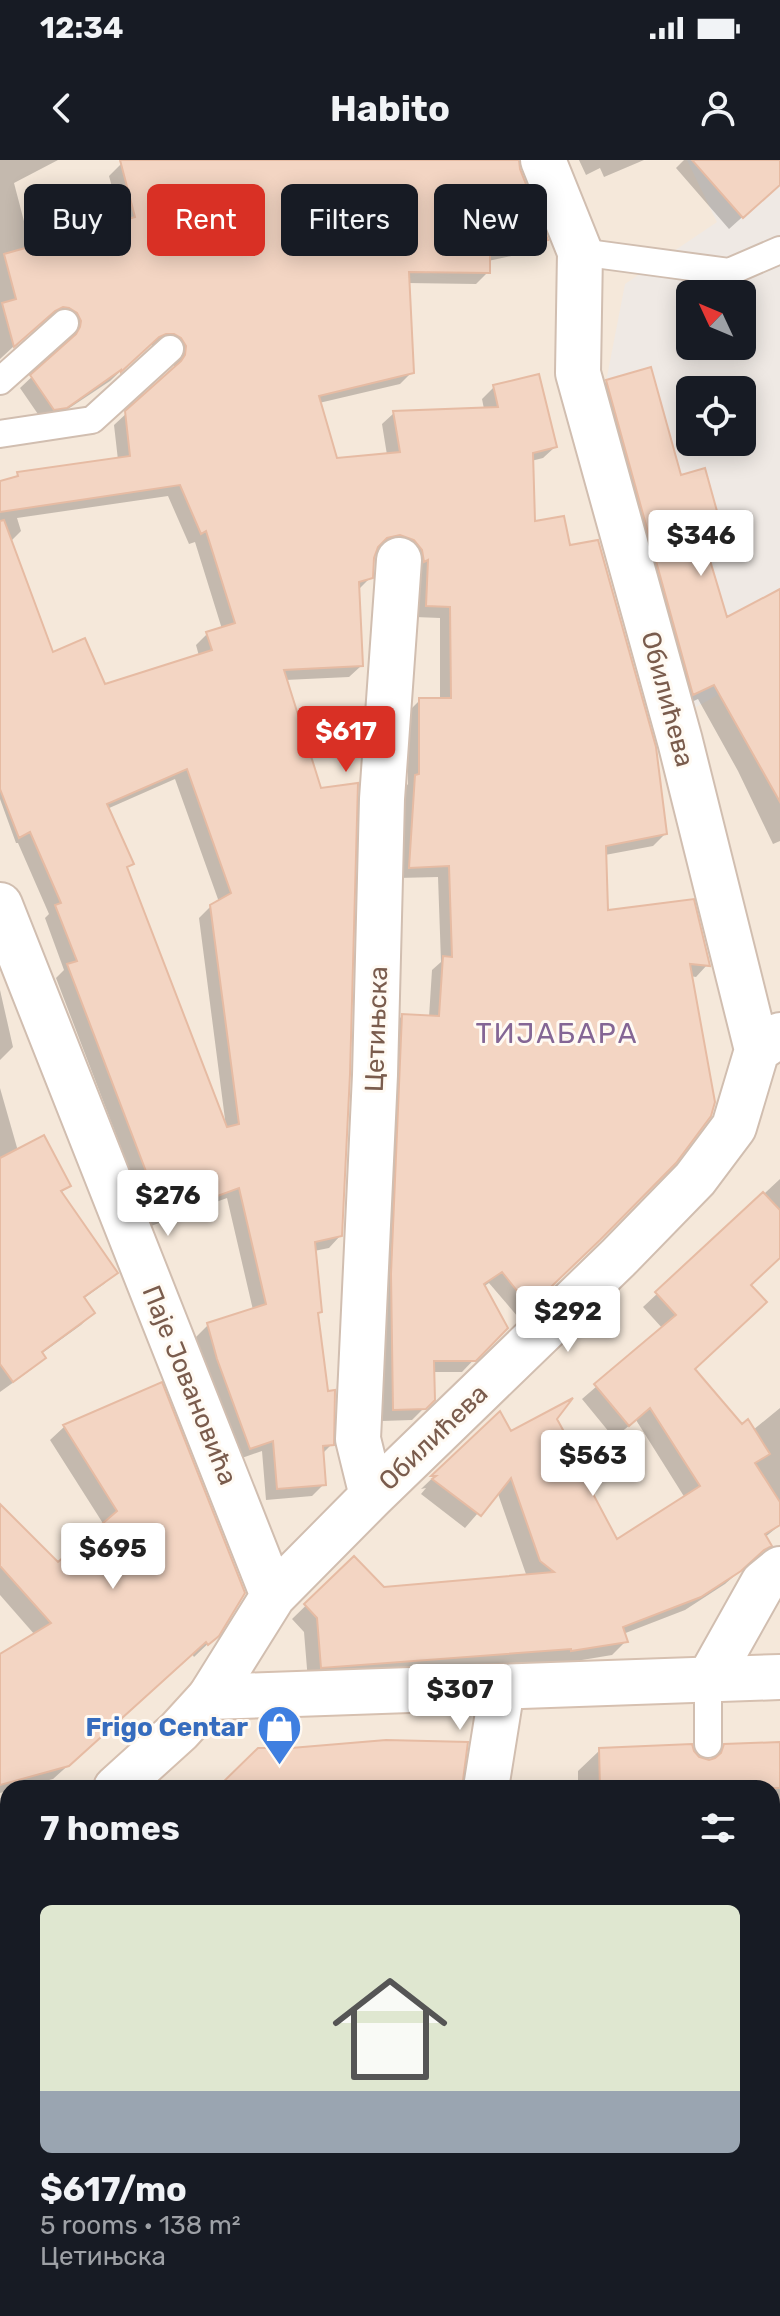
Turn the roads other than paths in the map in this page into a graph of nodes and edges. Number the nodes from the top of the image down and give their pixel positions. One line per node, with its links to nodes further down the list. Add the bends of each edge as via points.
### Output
1 (543, 160): 3 (street)
2 (780, 250): 3 (lane, via 729,272)
3 (580, 252): 10 (street, Обилићева, via 578,373)
4 (65, 323): 6 (lane)
5 (170, 349): 7 (lane, via 92,420)
6 (0, 381)
7 (0, 434)
8 (399, 560): 11 (street, Цетињска, via 382,799 358,1439)
9 (0, 905): 13 (street, Паје Јовановића)
10 (768, 1042): 11 (street, Обилићева, via 734,1127 695,1179)
11 (372, 1496): 13 (street, Обилићева)
12 (780, 1569): 15 (street, via 763,1583)
13 (273, 1596): 17 (street, Обилићева)
14 (780, 1677): 15 (street)
15 (708, 1681): 16 (street); 18 (lane)
16 (502, 1688): 17 (street); 20 (street)
17 (210, 1697): 19 (street, Обилићева)
18 (708, 1744)
19 (125, 1780)
20 (487, 1780)

